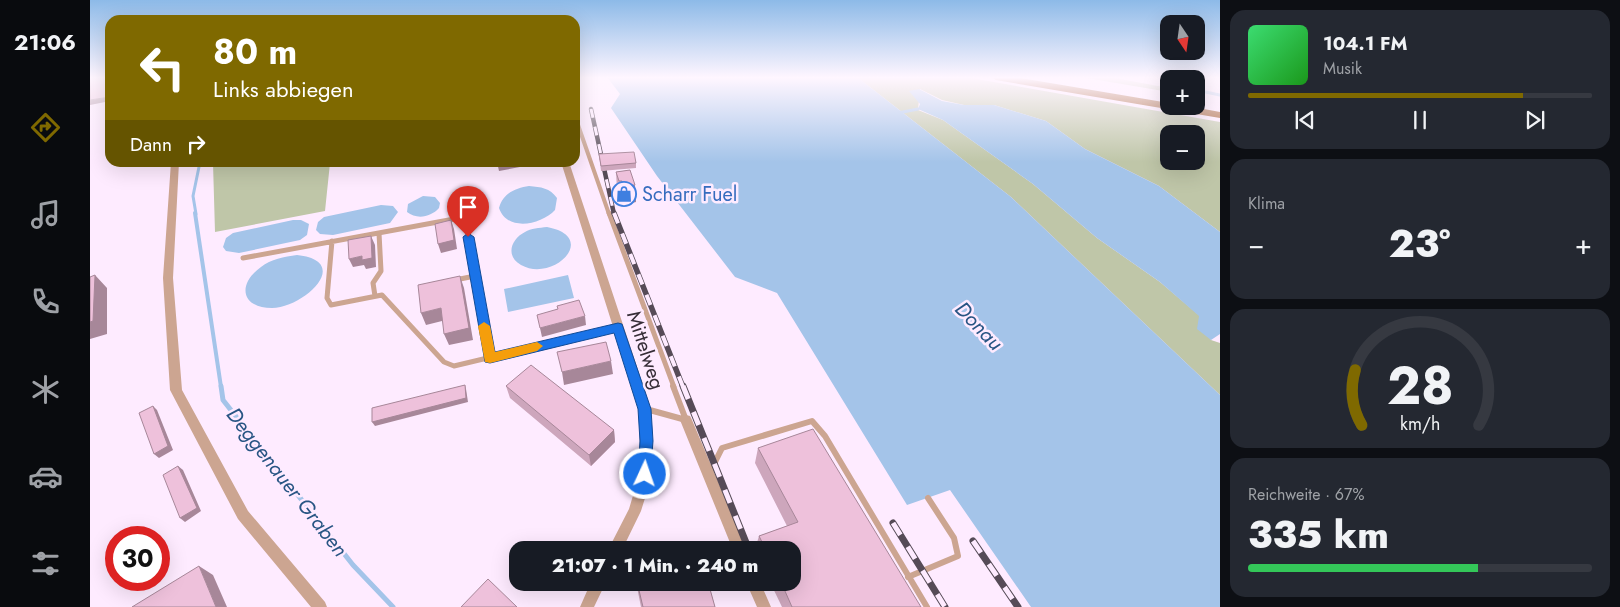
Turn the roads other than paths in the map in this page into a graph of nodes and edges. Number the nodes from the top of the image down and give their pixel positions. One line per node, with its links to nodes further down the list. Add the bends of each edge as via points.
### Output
1 (1163, 105): 2 (highway)
2 (1220, 115)
3 (580, 131): 15 (lane)
4 (175, 167): 23 (street, via 168,278 176,390 243,514)
5 (567, 167): 12 (street, Mittelweg)
6 (379, 233): 7 (lane); 9 (lane, via 465,217); 11 (lane, via 380,271 374,283)
7 (332, 242): 8 (lane); 11 (lane, via 327,298 331,305)
8 (243, 258)
9 (474, 276): 10 (lane); 13 (lane)
10 (446, 282)
11 (375, 296): 13 (lane, via 382,295 444,362 454,366)
12 (618, 327): 13 (lane); 14 (street, Mittelweg)
13 (490, 358)
14 (644, 409): 15 (lane); 18 (street, Mittelweg, via 645,474 638,504)
15 (686, 420): 16 (street)
16 (708, 476): 19 (street); 20 (lane, via 722,448 812,420 825,436)
17 (928, 498): 20 (lane, via 954,538 958,556)
18 (620, 541)
19 (736, 541)
20 (908, 577): 26 (lane)
21 (595, 591): 24 (street)
22 (757, 591): 25 (street)
23 (320, 607)
24 (587, 607)
25 (764, 607)
26 (927, 607)

